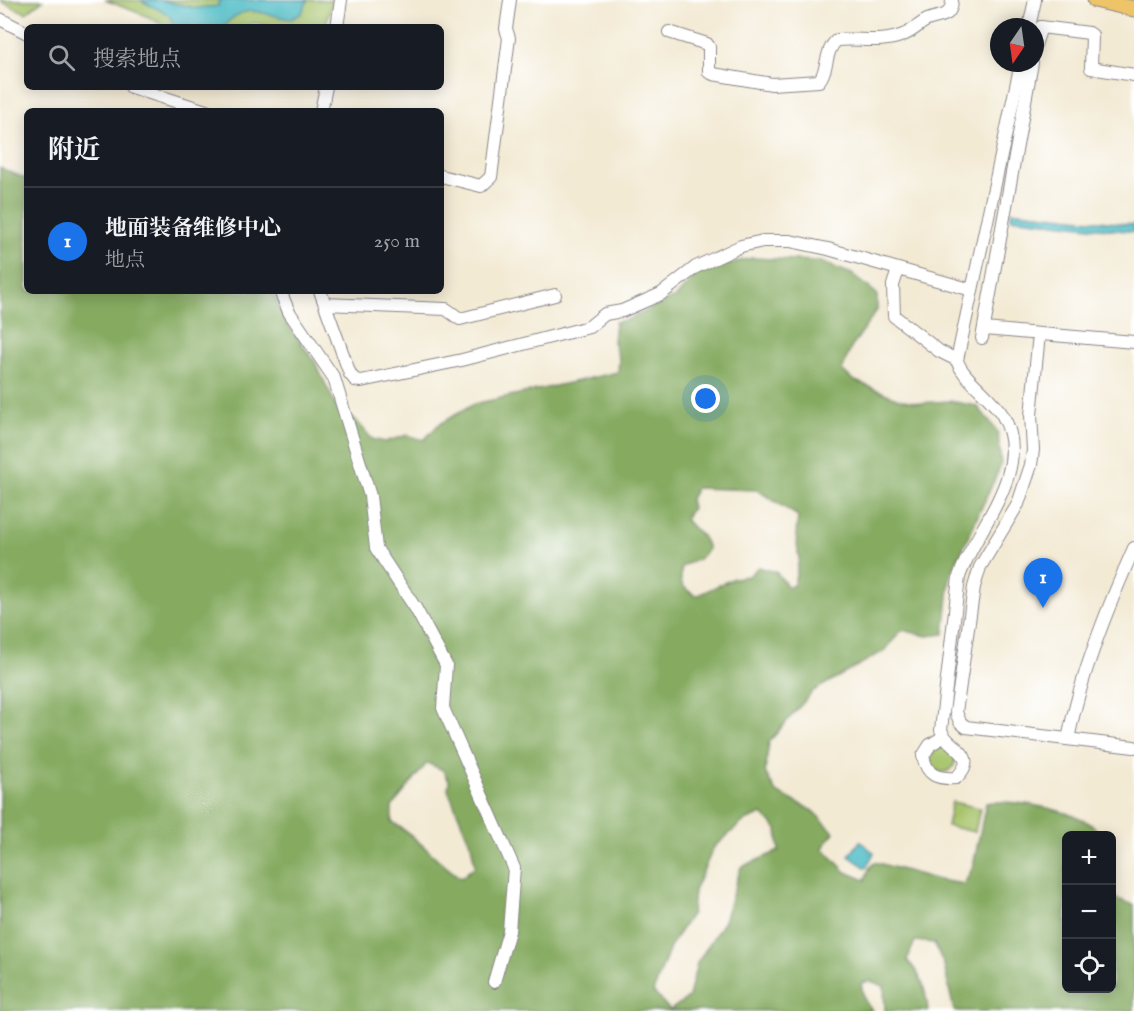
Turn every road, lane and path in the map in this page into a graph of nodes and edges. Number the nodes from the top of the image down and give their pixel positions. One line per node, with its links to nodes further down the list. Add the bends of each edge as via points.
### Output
1 (341, 0): 9 (street)
2 (510, 0): 20 (street, via 506,29 509,38 491,177 481,186)
3 (952, 0): 12 (street, via 949,15 925,21 905,35 880,40 837,40 830,45 819,81 772,84 713,74 707,66 707,44)
4 (1035, 0): 7 (street)
5 (1095, 0): 6 (main road)
6 (1134, 9)
7 (1031, 18)
8 (0, 19): 11 (street)
9 (337, 24)
10 (1044, 27): 15 (street, via 1089,33 1091,68)
11 (24, 31)
12 (669, 32)
13 (1019, 72): 22 (street)
14 (1030, 72): 27 (street, via 983,334)
15 (1134, 75)
16 (140, 90): 18 (street)
17 (325, 90): 19 (street)
18 (197, 108)
19 (322, 108)
20 (447, 177)
21 (898, 270): 22 (street); 26 (street, via 828,249 790,241 763,241 741,246 696,267 650,300 605,314 589,327 361,381 350,374); 29 (street, via 893,285 894,316)
22 (972, 290): 29 (street)
23 (281, 294): 34 (street, via 289,312 334,378 370,496 376,548 416,609 446,665 443,708 514,868 508,931)
24 (321, 294): 26 (street)
25 (555, 295): 26 (street, via 460,319 446,309)
26 (325, 304)
27 (1039, 334): 28 (street); 32 (street, via 1031,415 1031,465 1018,504 980,567 974,586 956,712 966,727)
28 (1134, 342)
29 (957, 360): 31 (street, via 1002,414 1012,442 1005,482 959,577 941,730)
30 (1134, 548): 32 (street, via 1114,593)
31 (944, 737)
32 (1068, 739): 33 (street)
33 (1134, 747)
34 (494, 982)

